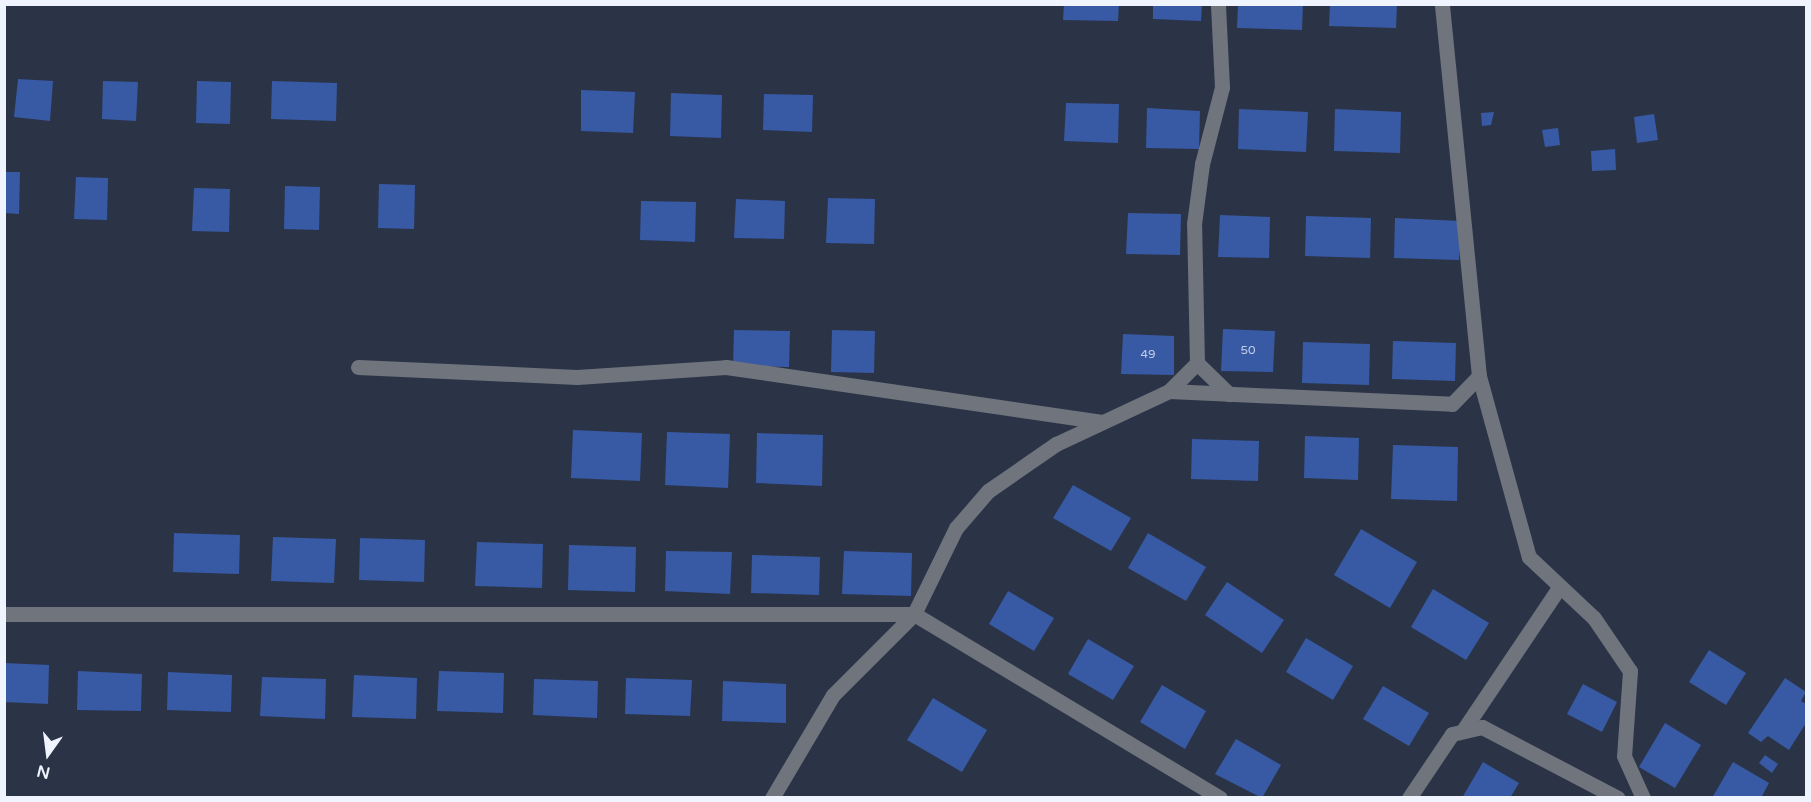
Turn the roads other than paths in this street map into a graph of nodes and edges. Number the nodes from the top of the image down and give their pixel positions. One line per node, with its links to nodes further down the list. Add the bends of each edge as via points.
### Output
1 (1218, 4): 3 (street, via 1222,87 1202,164 1194,224)
2 (1442, 4): 5 (street)
3 (1197, 363): 6 (street); 7 (street)
4 (358, 367): 8 (street, via 577,377 726,367)
5 (1479, 376): 7 (street, via 1452,404); 9 (street, via 1528,557)
6 (1169, 391): 7 (street); 8 (street)
7 (1229, 394)
8 (1102, 422): 11 (street, via 1056,444 988,491 956,528)
9 (1558, 589): 12 (street); 17 (street, via 1594,618 1630,672 1624,756)
10 (4, 614): 11 (street)
11 (914, 614): 13 (street, via 833,695); 14 (street)
12 (1464, 729): 15 (street, via 1452,734); 16 (street, via 1498,732)
13 (772, 798)
14 (1220, 798)
15 (1409, 798)
16 (1618, 798)
17 (1642, 798)

